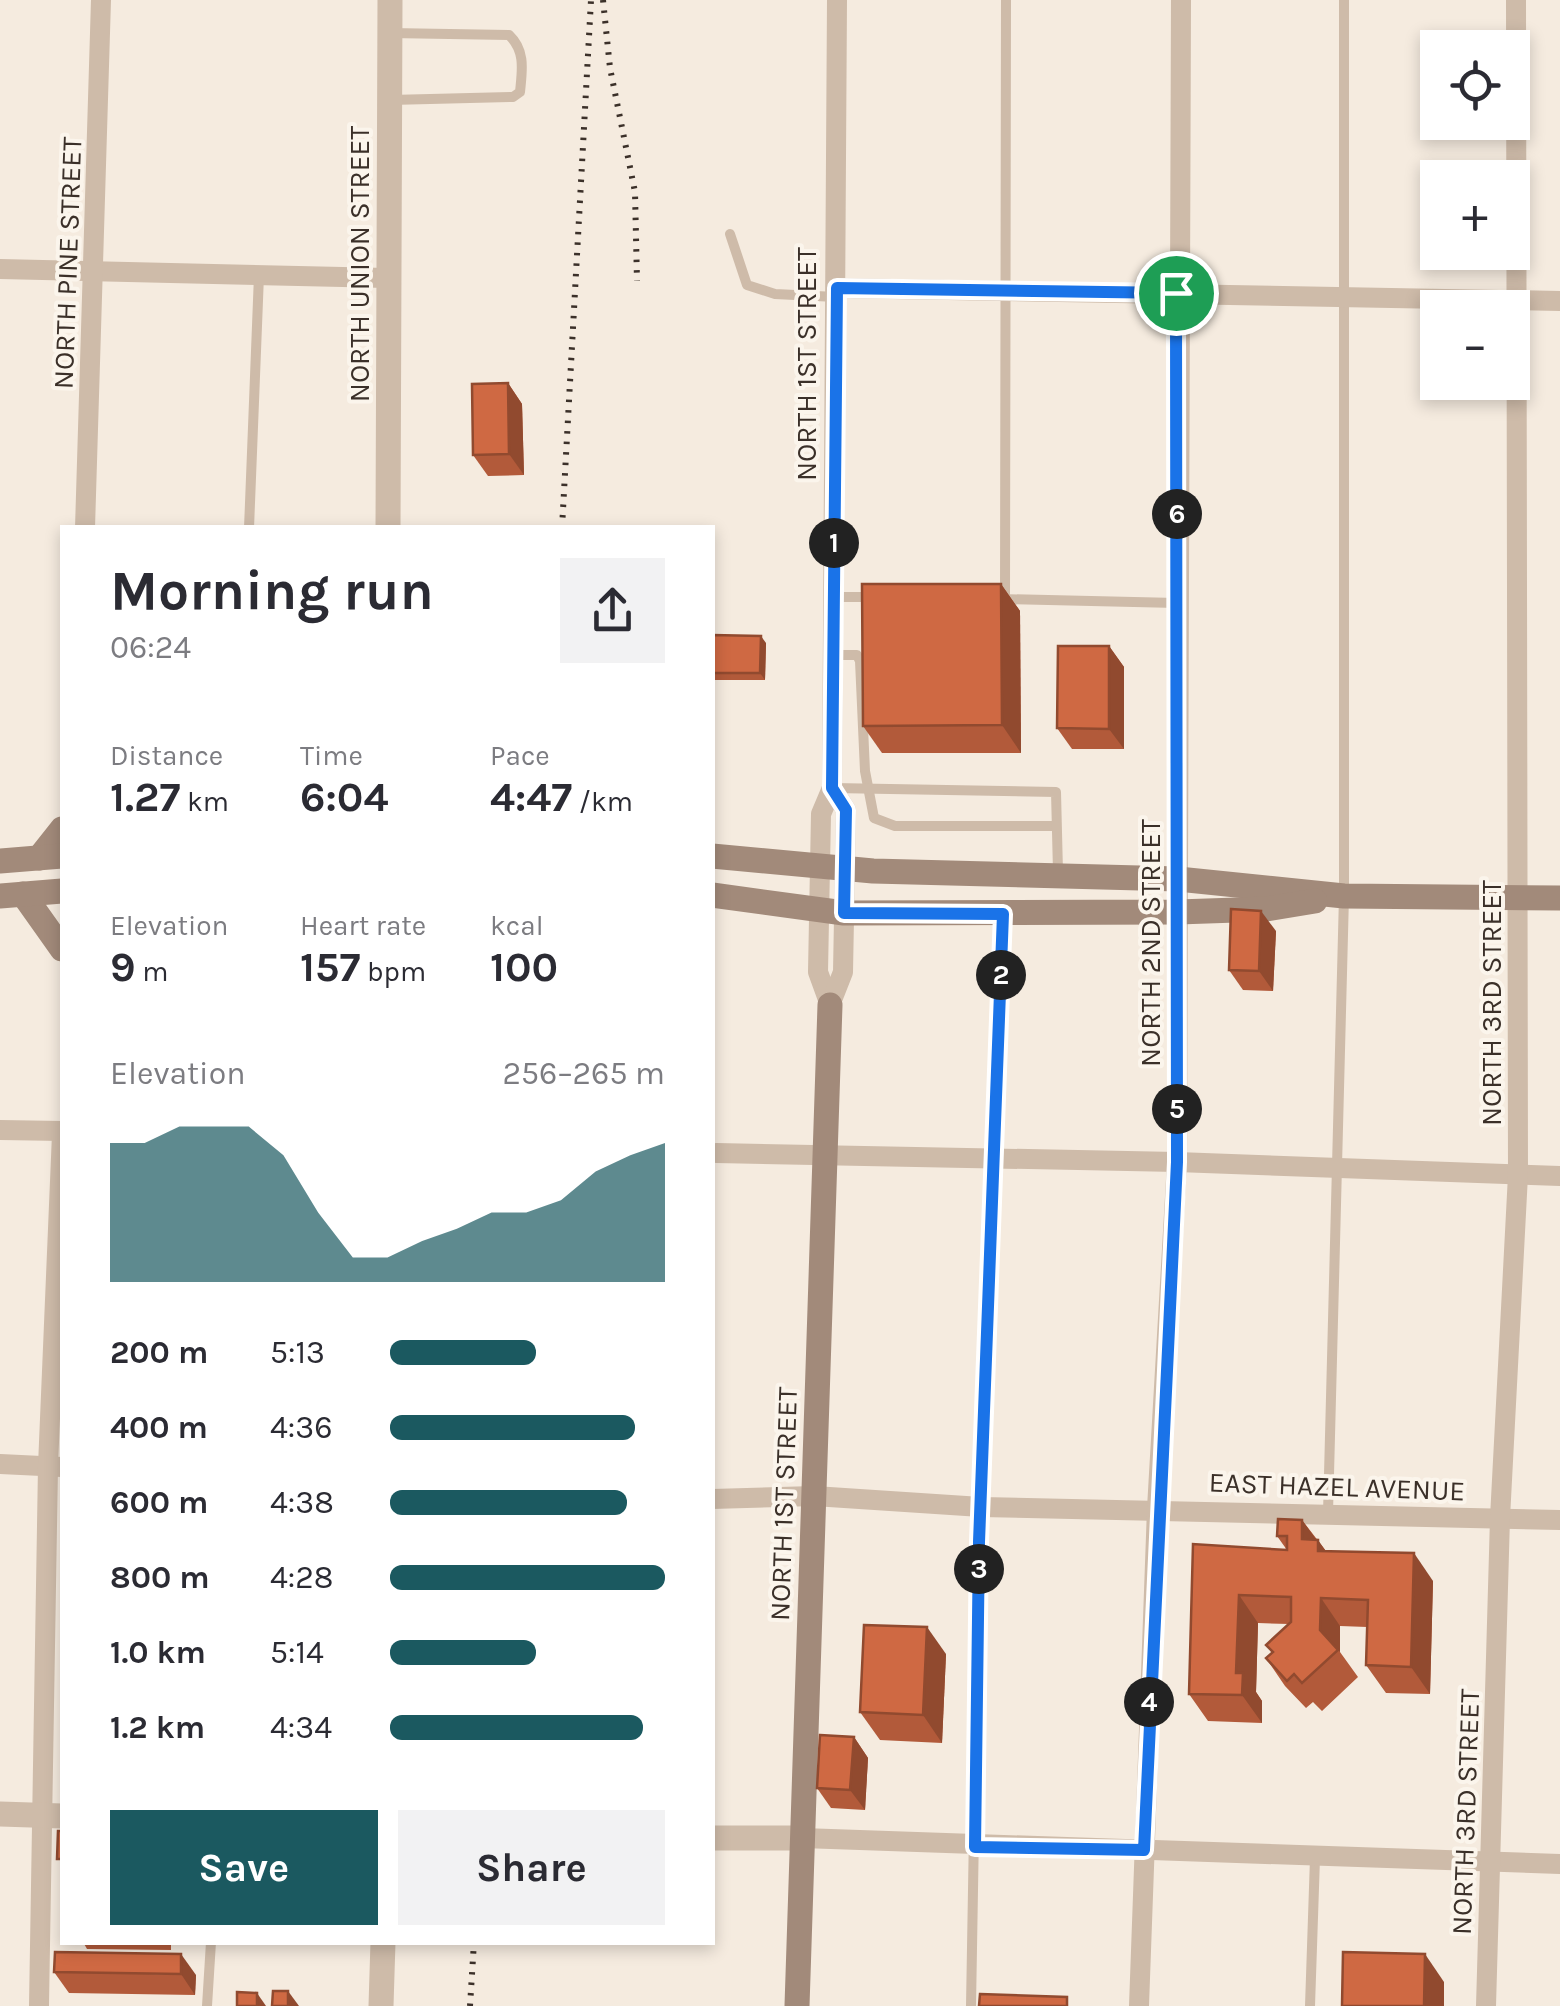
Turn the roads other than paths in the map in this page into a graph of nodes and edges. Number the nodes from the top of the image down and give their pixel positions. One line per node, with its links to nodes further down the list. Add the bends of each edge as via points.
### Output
1 (102, 0): 12 (street, NORTH PINE STREET)
2 (390, 0): 8 (street, NORTH UNION STREET)
3 (836, 0): 17 (street, NORTH 1ST STREET)
4 (1006, 0): 15 (lane)
5 (1181, 0): 18 (street, NORTH 2ND STREET)
6 (1344, 0): 19 (lane)
7 (1516, 0): 16 (street, NORTH 3RD STREET)
8 (390, 33): 9 (street, NORTH UNION STREET); 9 (lane, via 510,35 522,63 520,92 513,97)
9 (390, 100): 14 (street, NORTH UNION STREET)
10 (730, 234): 17 (lane, via 747,285 775,294)
11 (0, 270): 12 (street)
12 (95, 270): 13 (street); 24 (street, NORTH PINE STREET)
13 (258, 274): 14 (street); 25 (lane)
14 (387, 278): 26 (street, NORTH UNION STREET)
15 (1005, 290): 17 (street); 18 (street); 30 (lane)
16 (1514, 290)
17 (837, 293): 27 (street, NORTH 1ST STREET)
18 (1176, 293): 19 (street); 31 (street, NORTH 2ND STREET)
19 (1343, 296): 20 (street); 45 (lane)
20 (1420, 298)
21 (1530, 300): 22 (street)
22 (1560, 301)
23 (1515, 400): 46 (street, NORTH 3RD STREET)
24 (85, 525)
25 (249, 525)
26 (388, 525)
27 (834, 597): 28 (lane); 32 (street, NORTH 1ST STREET)
28 (891, 598)
29 (986, 598): 30 (lane)
30 (1005, 599): 31 (lane)
31 (1178, 603): 41 (street, NORTH 2ND STREET)
32 (833, 655): 33 (street, NORTH 1ST STREET); 34 (lane, via 860,661)
33 (832, 788): 34 (lane); 39 (street, NORTH 1ST STREET, via 846,810)
34 (867, 788): 35 (lane, via 870,811 885,824); 35 (lane, via 1056,792)
35 (1056, 826): 40 (lane)
36 (51, 856): 38 (main road)
37 (715, 856): 39 (main road)
38 (0, 861)
39 (832, 869): 40 (main road); 48 (street, NORTH 1ST STREET)
40 (1058, 873): 41 (main road)
41 (1178, 879): 45 (main road); 49 (street, NORTH 2ND STREET)
42 (60, 890): 43 (main road)
43 (11, 895): 51 (main road)
44 (715, 895): 48 (main road)
45 (1344, 896): 46 (main road); 49 (main road, via 1266,909); 59 (lane)
46 (1519, 897): 47 (main road); 60 (street, NORTH 3RD STREET)
47 (1560, 898)
48 (832, 912): 50 (main road); 52 (street, NORTH 1ST STREET, via 818,972)
49 (1178, 912): 50 (main road); 58 (street, NORTH 2ND STREET)
50 (1003, 914): 57 (lane)
51 (60, 946)
52 (830, 1005): 56 (main road, NORTH 1ST STREET)
53 (0, 1130): 54 (street)
54 (60, 1132)
55 (716, 1153): 56 (street)
56 (824, 1153): 57 (street); 65 (main road, NORTH 1ST STREET)
57 (994, 1157): 58 (street); 67 (lane)
58 (1177, 1162): 59 (street); 68 (street, NORTH 2ND STREET)
59 (1334, 1168): 60 (street); 69 (lane)
60 (1518, 1175): 61 (street); 70 (street, NORTH 3RD STREET)
61 (1560, 1176)
62 (60, 1227): 64 (street)
63 (0, 1464): 64 (street)
64 (55, 1466): 73 (street)
65 (814, 1496): 66 (street, EAST HAZEL AVENUE); 67 (street, EAST HAZEL AVENUE); 75 (main road, NORTH 1ST STREET)
66 (715, 1498)
67 (981, 1507): 68 (street, EAST HAZEL AVENUE); 76 (lane)
68 (1157, 1508): 69 (street, EAST HAZEL AVENUE); 77 (street, NORTH 2ND STREET)
69 (1328, 1513): 70 (street, EAST HAZEL AVENUE)
70 (1500, 1518): 71 (street, EAST HAZEL AVENUE); 79 (street, NORTH 3RD STREET)
71 (1560, 1520)
72 (0, 1814): 73 (street)
73 (54, 1816): 83 (street)
74 (715, 1838): 75 (street)
75 (802, 1838): 76 (street); 86 (main road, NORTH 1ST STREET)
76 (975, 1847): 77 (street); 87 (lane)
77 (1144, 1850): 78 (street); 88 (street, NORTH 2ND STREET)
78 (1315, 1858): 79 (street); 89 (lane)
79 (1492, 1863): 80 (street); 90 (street, NORTH 3RD STREET)
80 (1560, 1864)
81 (210, 1945): 84 (lane)
82 (383, 1945): 85 (street)
83 (39, 2006)
84 (206, 2006)
85 (381, 2006)
86 (797, 2006)
87 (971, 2006)
88 (1139, 2006)
89 (1310, 2006)
90 (1486, 2006)

